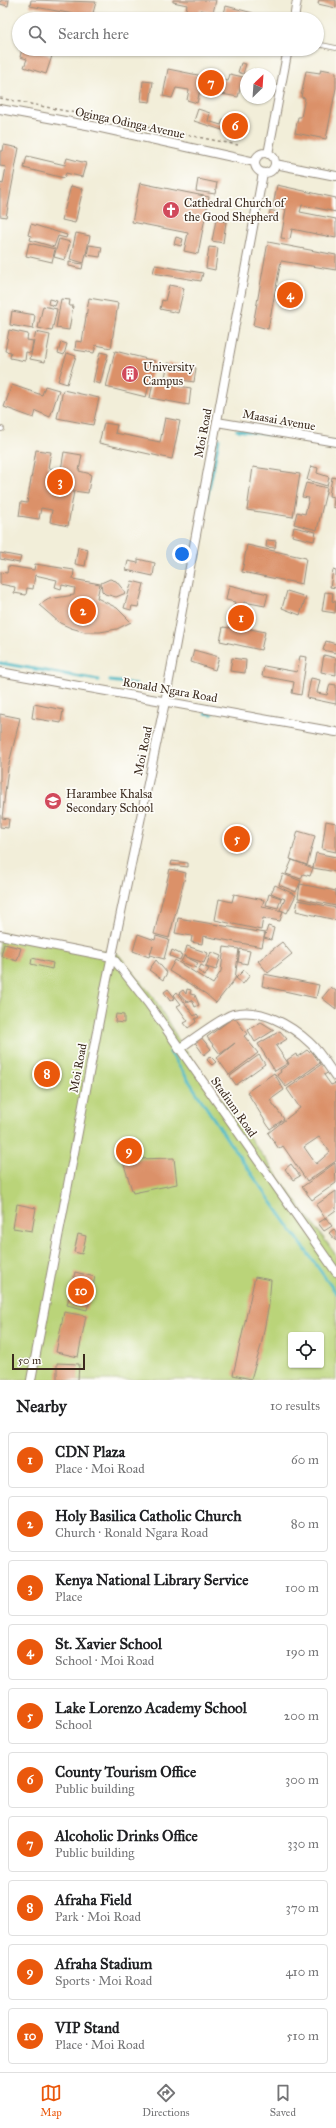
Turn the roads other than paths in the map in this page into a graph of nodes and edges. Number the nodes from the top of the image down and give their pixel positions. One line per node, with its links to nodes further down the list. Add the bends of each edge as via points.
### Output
1 (297, 0): 2 (street)
2 (295, 12)
3 (324, 45): 4 (lane)
4 (336, 47)
5 (287, 56): 7 (street)
6 (0, 109): 8 (street, Oginga Odinga Avenue, via 92,126)
7 (268, 154): 8 (street, via 258,156); 9 (street)
8 (255, 162): 10 (street, via 258,170)
9 (275, 164): 10 (street, via 270,171); 11 (street)
10 (263, 173): 12 (street, Moi Road)
11 (336, 176)
12 (217, 422): 13 (street, Maasai Avenue); 15 (street, Moi Road)
13 (336, 442)
14 (0, 672): 15 (street, Ronald Ngara Road)
15 (165, 702): 16 (street, Ronald Ngara Road); 18 (street, Moi Road)
16 (336, 732)
17 (0, 935): 18 (street)
18 (112, 957): 19 (street, Stadium Road); 22 (street, Moi Road)
19 (179, 1049): 20 (street, via 232,1014 249,1013 271,1017 290,1027 311,1044); 21 (street, Stadium Road)
20 (336, 1078)
21 (336, 1272)
22 (31, 1380)

